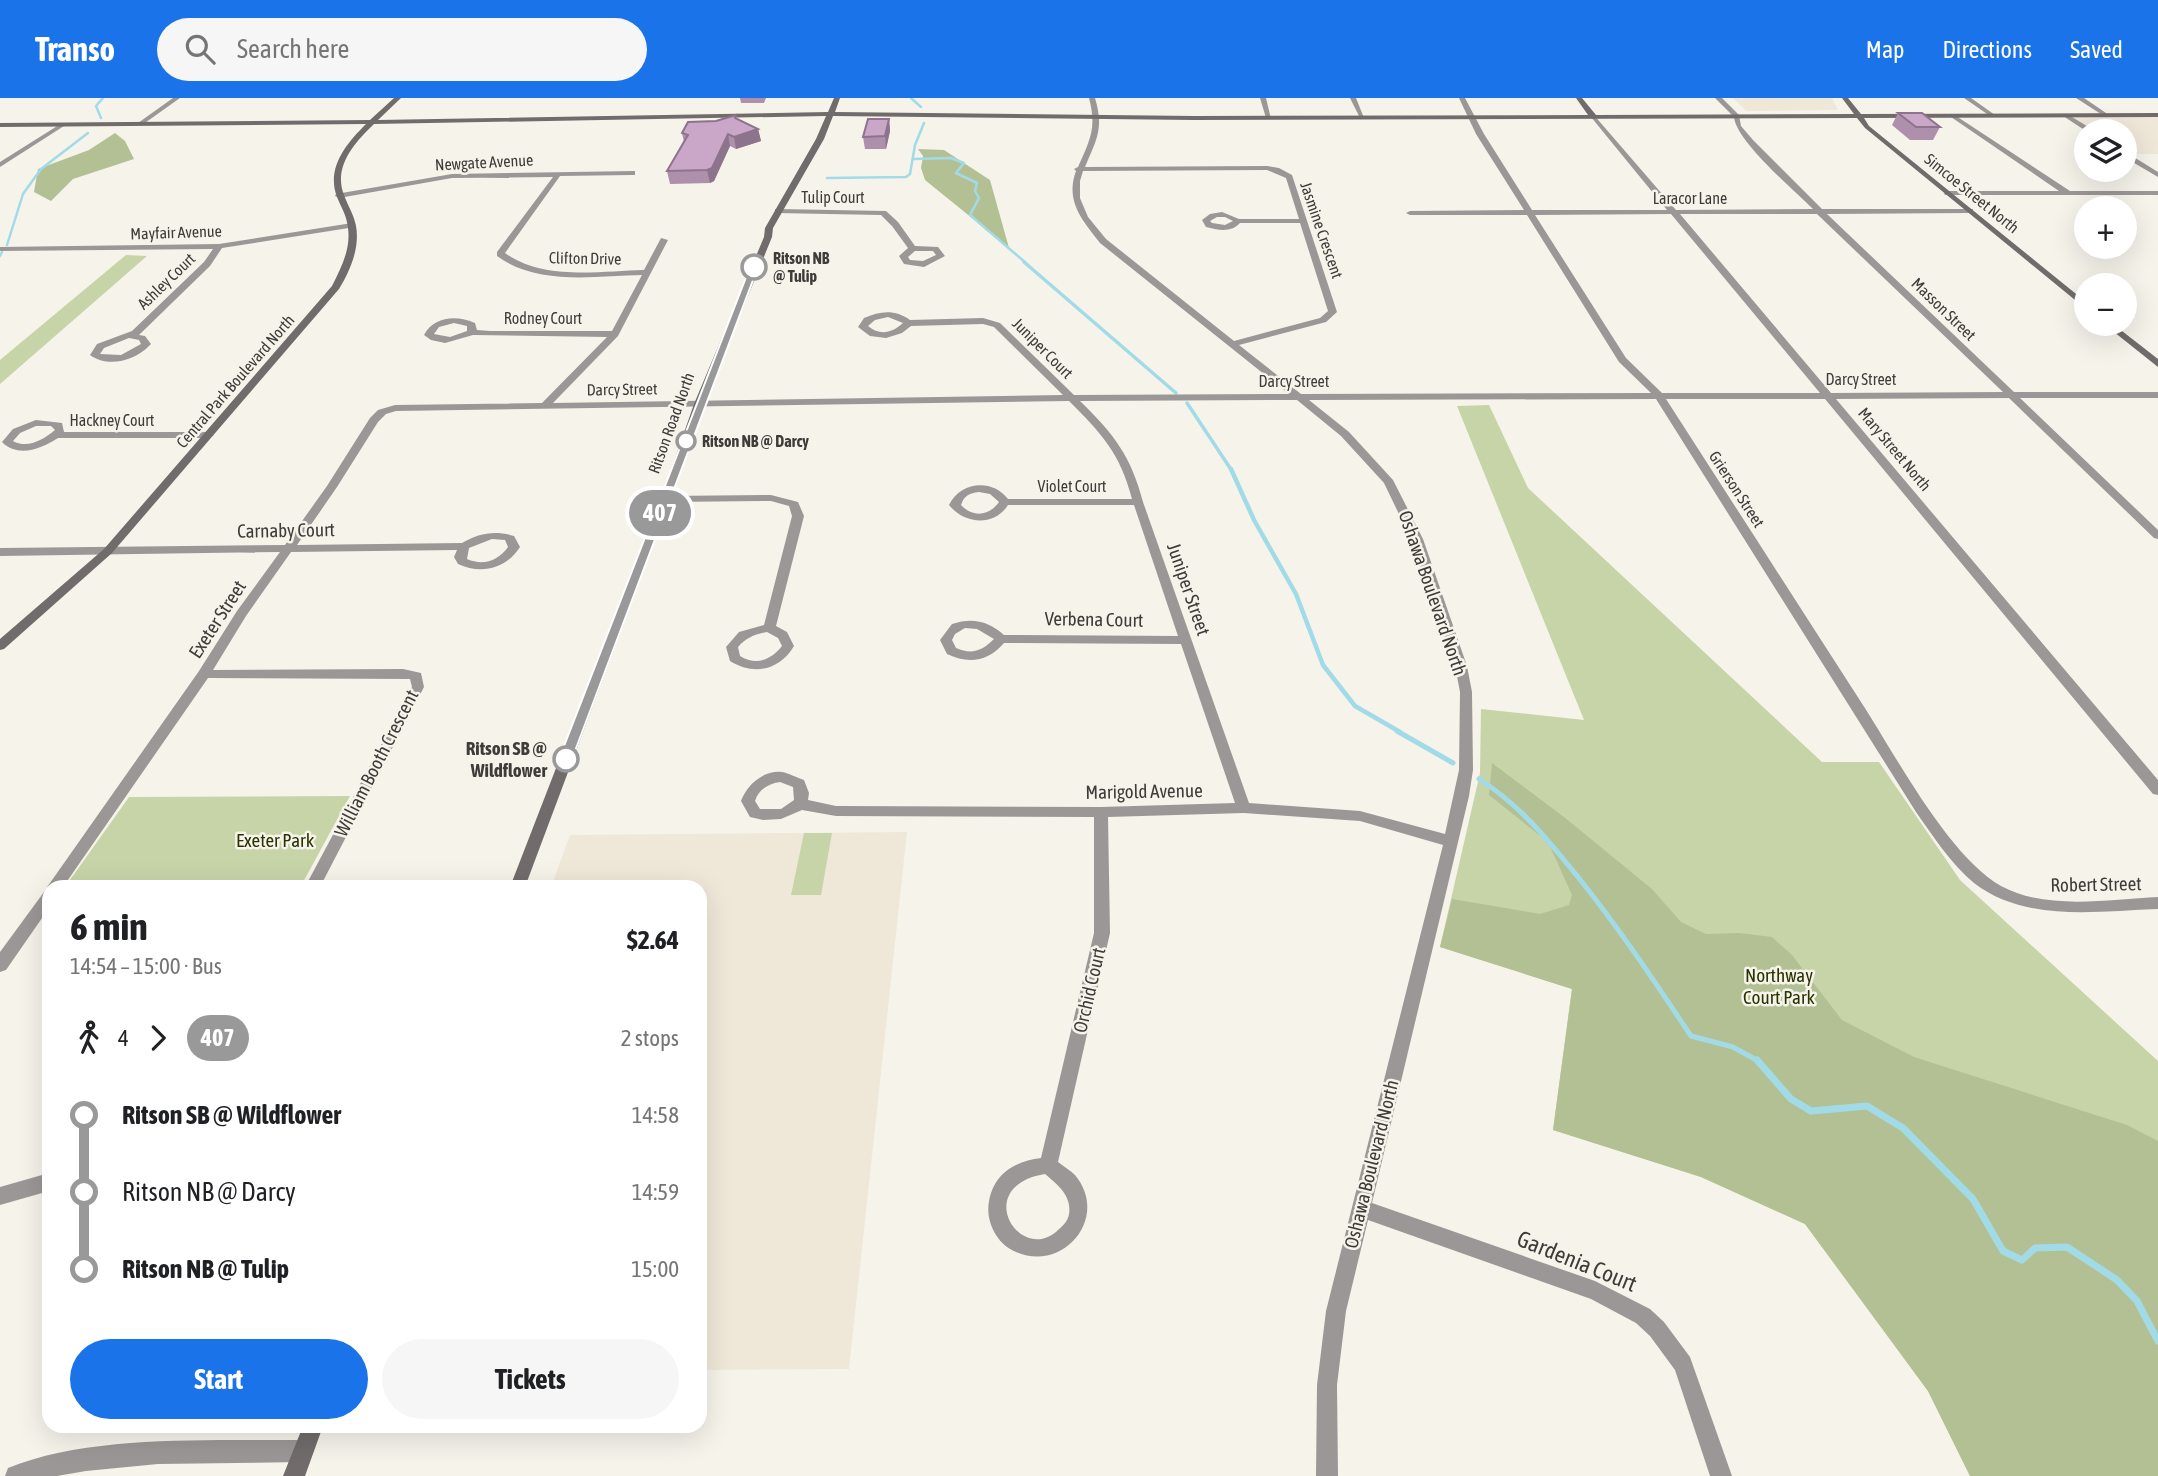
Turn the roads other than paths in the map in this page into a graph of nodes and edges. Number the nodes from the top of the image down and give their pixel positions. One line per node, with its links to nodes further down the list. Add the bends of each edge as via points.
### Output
1 (177, 98): 28 (street)
2 (398, 98): 27 (main road, Central Park Boulevard North)
3 (837, 98): 13 (main road, Ritson Road North)
4 (1091, 98): 19 (street, Oshawa Boulevard North)
5 (1263, 98): 25 (street)
6 (1353, 98): 24 (street)
7 (1462, 98): 20 (street, Grierson Street)
8 (1578, 98): 21 (main road, Mary Street North)
9 (1718, 98): 22 (street, Masson Street)
10 (1845, 98): 14 (main road, Simcoe Street North)
11 (1967, 98): 15 (street)
12 (2079, 98): 17 (street)
13 (831, 115): 19 (main road); 27 (main road); 41 (main road, Ritson Road North)
14 (1856, 115): 22 (main road); 23 (main road); 37 (main road, Simcoe Street North)
15 (1992, 115): 16 (main road); 23 (main road)
16 (2065, 115): 17 (main road); 26 (street)
17 (2106, 115): 18 (main road)
18 (2158, 115)
19 (1096, 116): 25 (main road); 33 (street, Oshawa Boulevard North, via 1094,140)
20 (1472, 116): 21 (main road); 24 (main road); 46 (street, Grierson Street)
21 (1593, 116): 22 (main road); 44 (street, Mary Street North)
22 (1737, 116): 42 (street, Masson Street, via 1738,126 1750,142)
23 (1953, 116): 38 (street)
24 (1362, 117): 25 (main road)
25 (1269, 118)
26 (2074, 121)
27 (372, 122): 28 (main road); 40 (main road, Central Park Boulevard North, via 339,165)
28 (140, 124): 30 (main road)
29 (0, 125): 30 (main road)
30 (62, 125): 32 (street)
31 (2137, 161): 36 (street)
32 (0, 165)
33 (1078, 169): 48 (street, Jasmine Crescent, via 1276,170 1289,177); 61 (street, Oshawa Boulevard North, via 1074,191 1087,225)
34 (559, 173): 35 (street, Newgate Avenue); 40 (street, Newgate Avenue, via 452,176); 54 (street, Clifton Drive, via 500,254 508,262 550,272)
35 (632, 173)
36 (2158, 175)
37 (1948, 193): 38 (street); 43 (main road, Simcoe Street North)
38 (2068, 193): 39 (street)
39 (2158, 193)
40 (339, 196): 49 (main road, Central Park Boulevard North)
41 (778, 211): 53 (street, Tulip Court, via 883,213); 69 (main road, Ritson Road North)
42 (1819, 211): 43 (street, Laracor Lane); 44 (street, Laracor Lane); 63 (street, Masson Street)
43 (1970, 211): 55 (main road, Simcoe Street North)
44 (1674, 213): 46 (street, Laracor Lane); 65 (street, Mary Street North)
45 (1410, 214): 46 (street, Laracor Lane)
46 (1530, 214): 64 (street, Grierson Street, via 1622,360)
47 (1237, 221): 48 (street)
48 (1304, 221): 61 (street, Jasmine Crescent, via 1333,307 1331,316)
49 (352, 225): 51 (street, Mayfair Avenue); 73 (main road, Central Park Boulevard North, via 349,261 337,287)
50 (664, 240): 54 (street)
51 (219, 246): 52 (street, Mayfair Avenue); 59 (street, Ashley Court, via 207,264)
52 (0, 248)
53 (914, 248)
54 (648, 272): 58 (street)
55 (2074, 296)
56 (908, 323): 68 (street, Juniper Court, via 991,322)
57 (472, 332): 58 (street, Rodney Court)
58 (615, 334): 70 (street)
59 (131, 336): 59 (street, Ashley Court, via 108,342 95,355 121,358 146,344)
60 (2123, 336): 62 (main road)
61 (1231, 344): 67 (street, Oshawa Boulevard North)
62 (2158, 364)
63 (2010, 394): 65 (street, Darcy Street); 66 (street, Darcy Street); 77 (street, Masson Street)
64 (1658, 395): 65 (street, Darcy Street); 67 (street, Darcy Street); 95 (street, Grierson Street, via 1944,839 1967,868)
65 (1829, 395): 87 (street, Mary Street North)
66 (2158, 395)
67 (1299, 397): 68 (street, Darcy Street); 91 (street, Oshawa Boulevard North, via 1359,447 1398,496 1461,666 1466,771)
68 (1070, 398): 69 (street, Darcy Street); 76 (street, Juniper Street, via 1116,446 1130,472)
69 (699, 404): 70 (street, Darcy Street); 74 (main road, Ritson Road North)
70 (544, 406): 71 (street, Darcy Street)
71 (430, 407): 79 (street, Exeter Street, via 382,412)
72 (56, 435): 73 (street, Hackney Court)
73 (209, 435): 80 (main road, Central Park Boulevard North)
74 (666, 499): 82 (street, via 771,498 794,504 798,516); 94 (main road, Ritson Road North)
75 (1005, 502): 76 (street, Violet Court)
76 (1138, 502): 84 (street, Juniper Street)
77 (2158, 536)
78 (464, 546): 79 (street, Carnaby Court)
79 (289, 547): 80 (street, Carnaby Court); 86 (street, Exeter Street)
80 (108, 551): 81 (street, Carnaby Court); 85 (main road, Central Park Boulevard North)
81 (0, 552)
82 (769, 628)
83 (1001, 639): 84 (street, Verbena Court)
84 (1187, 640): 89 (street, Juniper Street)
85 (0, 646)
86 (204, 674): 92 (street, Exeter Street); 93 (street, William Booth Crescent, via 416,676 418,687)
87 (2158, 790)
88 (799, 804): 90 (street, Marigold Avenue, via 835,811)
89 (1244, 808): 90 (street, Marigold Avenue); 91 (street, Marigold Avenue, via 1360,816)
90 (1101, 812): 99 (street, Orchid Court, via 1102,933)
91 (1449, 841): 102 (street, Oshawa Boulevard North)
92 (60, 880)
93 (317, 880)
94 (520, 880)
95 (1996, 890): 96 (street, Robert Street, via 2024,902 2052,906)
96 (2158, 903)
97 (42, 906): 98 (street)
98 (0, 965)
99 (1048, 1165): 99 (street, via 1011,1177 997,1200 1002,1230 1022,1246 1054,1245 1078,1219 1077,1191)
100 (42, 1184): 101 (street)
101 (0, 1196)
102 (1360, 1208): 107 (street, Oshawa Boulevard North, via 1336,1311 1327,1385); 108 (street, Gardenia Court, via 1595,1291 1643,1316 1683,1364)
103 (310, 1433): 104 (main road)
104 (303, 1451): 105 (street, via 99,1456); 106 (main road)
105 (16, 1476)
106 (294, 1476)
107 (1327, 1476)
108 (1721, 1476)

